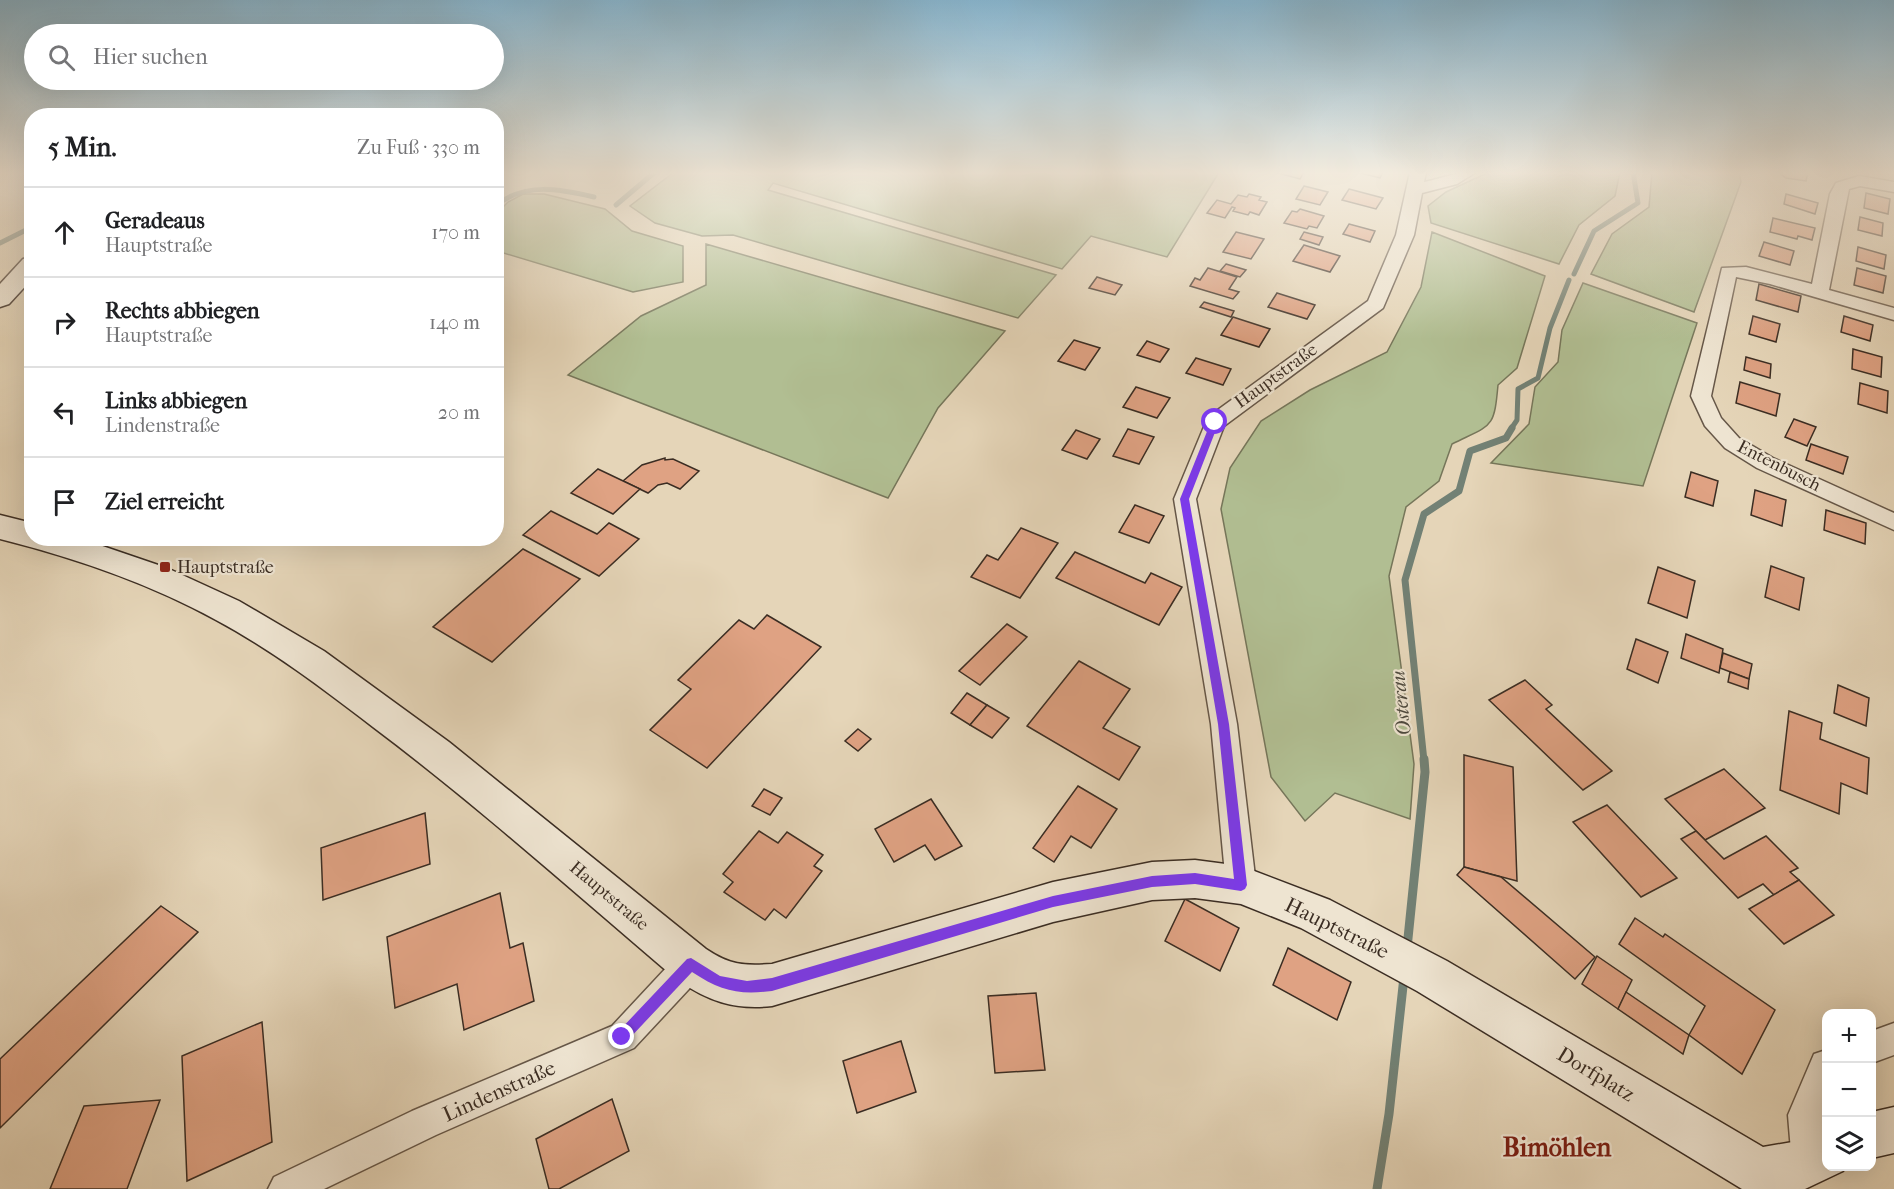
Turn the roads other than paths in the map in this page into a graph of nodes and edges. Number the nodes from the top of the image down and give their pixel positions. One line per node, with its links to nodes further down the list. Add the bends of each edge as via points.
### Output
1 (1407, 227): 11 (street, Hauptstraße, via 1376,304 1215,422 1185,499 1224,724)
2 (1832, 227): 4 (street)
3 (24, 273): 5 (street)
4 (1820, 291): 6 (street); 7 (street, Entenbusch, via 1745,272 1728,272 1701,396 1712,421 1732,443 1765,463)
5 (0, 299)
6 (1894, 314)
7 (1894, 522)
8 (0, 527): 9 (street)
9 (24, 533)
10 (65, 546): 12 (street, Hauptstraße, via 155,577 227,610 312,661 436,753)
11 (1241, 885): 12 (street, Hauptstraße, via 1195,879 1152,881 1053,902 772,985 747,987 718,982); 13 (street, Hauptstraße, via 1315,914)
12 (691, 964): 20 (street, Lindenstraße, via 622,1037 424,1123)
13 (1432, 976): 19 (street, Dorfplatz)
14 (1894, 1039): 15 (street)
15 (1876, 1046)
16 (1822, 1077): 19 (street, Dorfplatz, via 1805,1115)
17 (1894, 1130): 18 (street)
18 (1876, 1134)
19 (1794, 1169)
20 (286, 1189)

